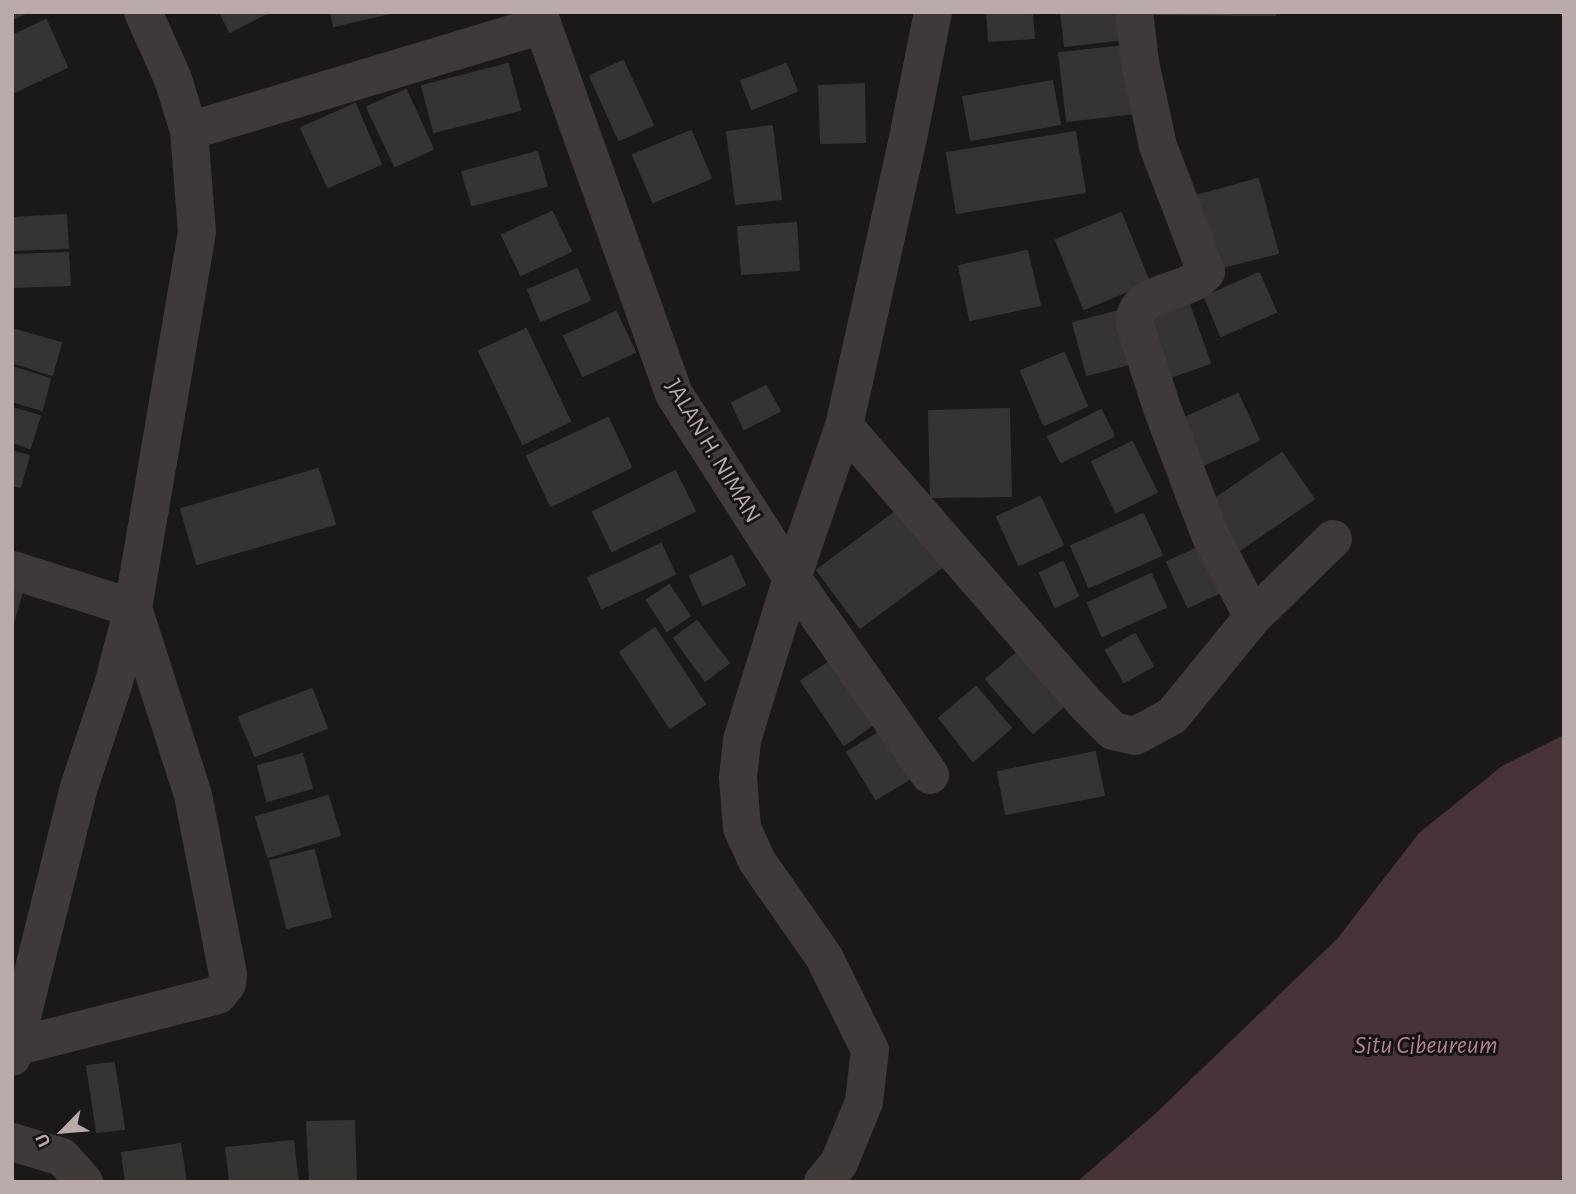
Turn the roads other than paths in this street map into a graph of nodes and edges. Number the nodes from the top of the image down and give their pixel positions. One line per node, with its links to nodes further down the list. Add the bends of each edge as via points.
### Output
1 (143, 12): 5 (street, via 173,79)
2 (933, 12): 6 (street)
3 (1134, 12): 11 (street, via 1158,146 1206,272 1197,281 1142,303 1135,312 1135,325 1210,534)
4 (540, 19): 5 (street); 9 (street, JALAN H. NIMAN, via 674,394)
5 (188, 131): 10 (street, via 197,232)
6 (844, 426): 9 (street); 11 (street, via 1113,731 1135,736 1172,716)
7 (1333, 539): 11 (street)
8 (12, 570): 10 (street)
9 (792, 578): 12 (street, JALAN H. NIMAN); 16 (street, via 742,740 738,778 742,828 757,862 824,957 870,1050 864,1102 839,1163)
10 (133, 608): 13 (street, via 79,786); 13 (street, via 193,795 227,984 218,995)
11 (1253, 617)
12 (930, 775)
13 (13, 1052)
14 (12, 1142): 15 (street, via 62,1157)
15 (84, 1182)
16 (822, 1182)

